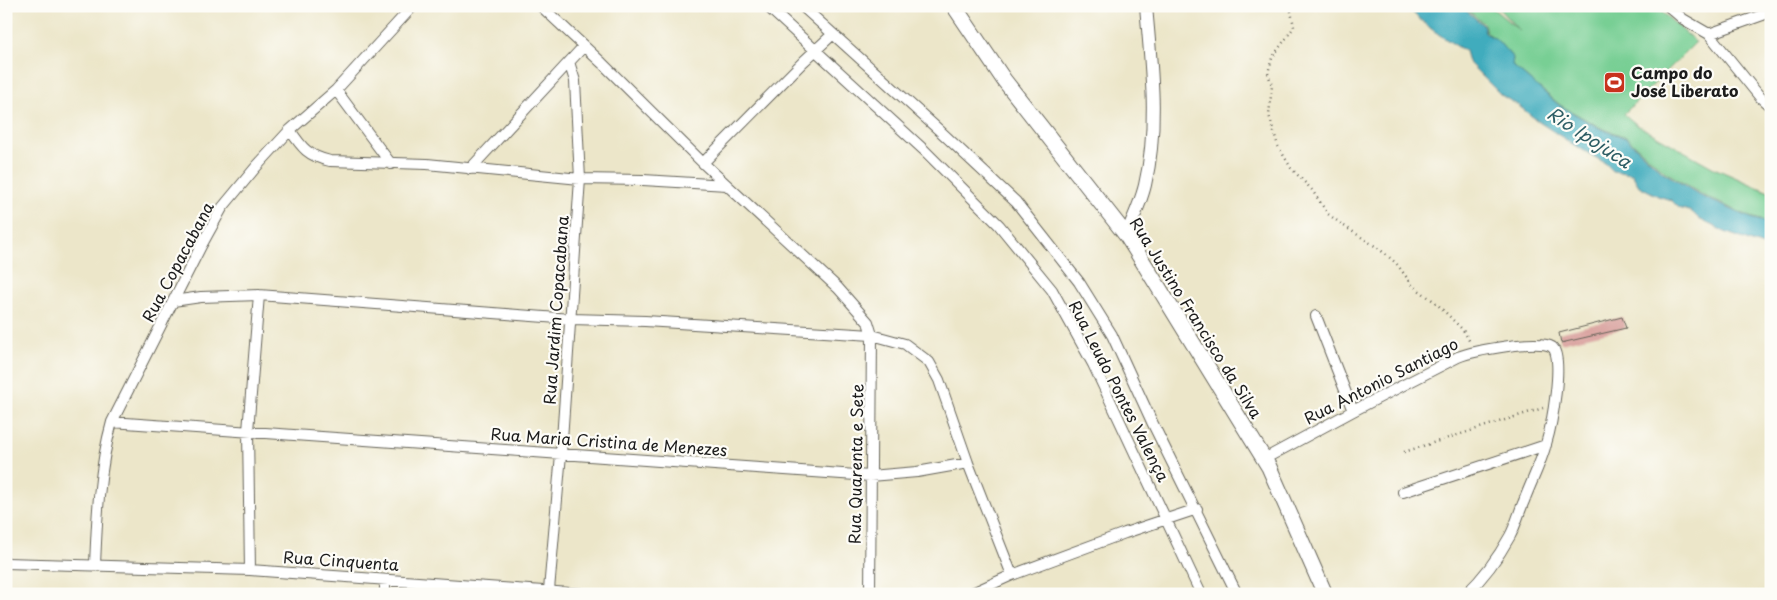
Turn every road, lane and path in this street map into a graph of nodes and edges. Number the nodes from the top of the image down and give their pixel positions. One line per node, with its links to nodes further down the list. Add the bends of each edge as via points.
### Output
1 (413, 6): 15 (street, Rua Copacabana)
2 (541, 6): 12 (street)
3 (767, 6): 13 (street, Rua Leudo Pontes Valença)
4 (802, 6): 10 (street)
5 (954, 6): 23 (main road, Rua Justino Francisco da Silva, via 1010,88)
6 (1146, 6): 23 (street, via 1154,127 1144,186)
7 (1290, 6): 29 (path, via 1294,28 1272,58 1268,73 1272,86 1268,115 1278,146 1291,168 1312,190 1328,214 1396,263 1413,286 1435,302 1463,330)
8 (1668, 6): 11 (street)
9 (1771, 12): 11 (street)
10 (833, 34): 13 (street); 41 (street, via 1016,202 1079,282 1112,335)
11 (1709, 34): 16 (street)
12 (583, 46): 14 (street); 18 (street)
13 (815, 50): 18 (street); 42 (street, Rua Leudo Pontes Valença, via 1000,225 1052,290 1093,364)
14 (569, 62): 20 (street); 21 (street, Rua Jardim Copacabana, via 575,81)
15 (336, 90): 17 (street, Rua Copacabana); 19 (street)
16 (1771, 107)
17 (290, 130): 19 (street, via 300,146 317,158); 25 (street, Rua Copacabana, via 222,208)
18 (703, 163): 22 (street)
19 (391, 164): 20 (street)
20 (470, 169): 21 (street)
21 (580, 179): 22 (street); 27 (street, Rua Jardim Copacabana)
22 (726, 185): 28 (street, via 838,288 868,322)
23 (1126, 235): 37 (main road, Rua Justino Francisco da Silva)
24 (259, 295): 25 (street); 27 (street); 33 (street)
25 (173, 301): 32 (street, Rua Copacabana)
26 (1316, 316): 31 (street)
27 (571, 319): 28 (street); 36 (street, Rua Jardim Copacabana)
28 (872, 335): 38 (street, via 904,344 929,362 940,380); 39 (street, Rua Quarenta e Sete)
29 (1476, 351): 30 (street, Rua Antonio Santiago, via 1547,345 1555,351 1556,357); 31 (street, Rua Antonio Santiago)
30 (1555, 404): 34 (street); 35 (path)
31 (1353, 410): 37 (street, Rua Antonio Santiago)
32 (112, 422): 33 (street, Rua Maria Cristina de Menezes); 44 (street, Rua Copacabana, via 105,450)
33 (248, 432): 36 (street, Rua Maria Cristina de Menezes); 45 (street)
34 (1546, 445): 40 (street); 56 (street, via 1510,535)
35 (1404, 452)
36 (561, 454): 39 (street, Rua Maria Cristina de Menezes); 48 (street, Rua Jardim Copacabana)
37 (1264, 459): 55 (main road, Rua Justino Francisco da Silva)
38 (968, 463): 39 (street, Rua Maria Cristina de Menezes); 46 (street)
39 (870, 476): 51 (street, Rua Quarenta e Sete)
40 (1403, 492)
41 (1197, 509): 42 (street); 54 (street)
42 (1166, 520): 46 (street); 53 (street, Rua Leudo Pontes Valença)
43 (6, 563): 44 (street, Rua Cinquenta)
44 (95, 565): 45 (street, Rua Cinquenta)
45 (250, 570): 47 (street, Rua Cinquenta)
46 (1012, 575): 52 (street)
47 (385, 580): 48 (street, Rua Cinquenta); 49 (street)
48 (549, 590): 50 (street, Rua Cinquenta)
49 (385, 594)
50 (584, 594)
51 (870, 594)
52 (970, 594)
53 (1201, 594)
54 (1238, 594)
55 (1325, 594)
56 (1466, 594)

